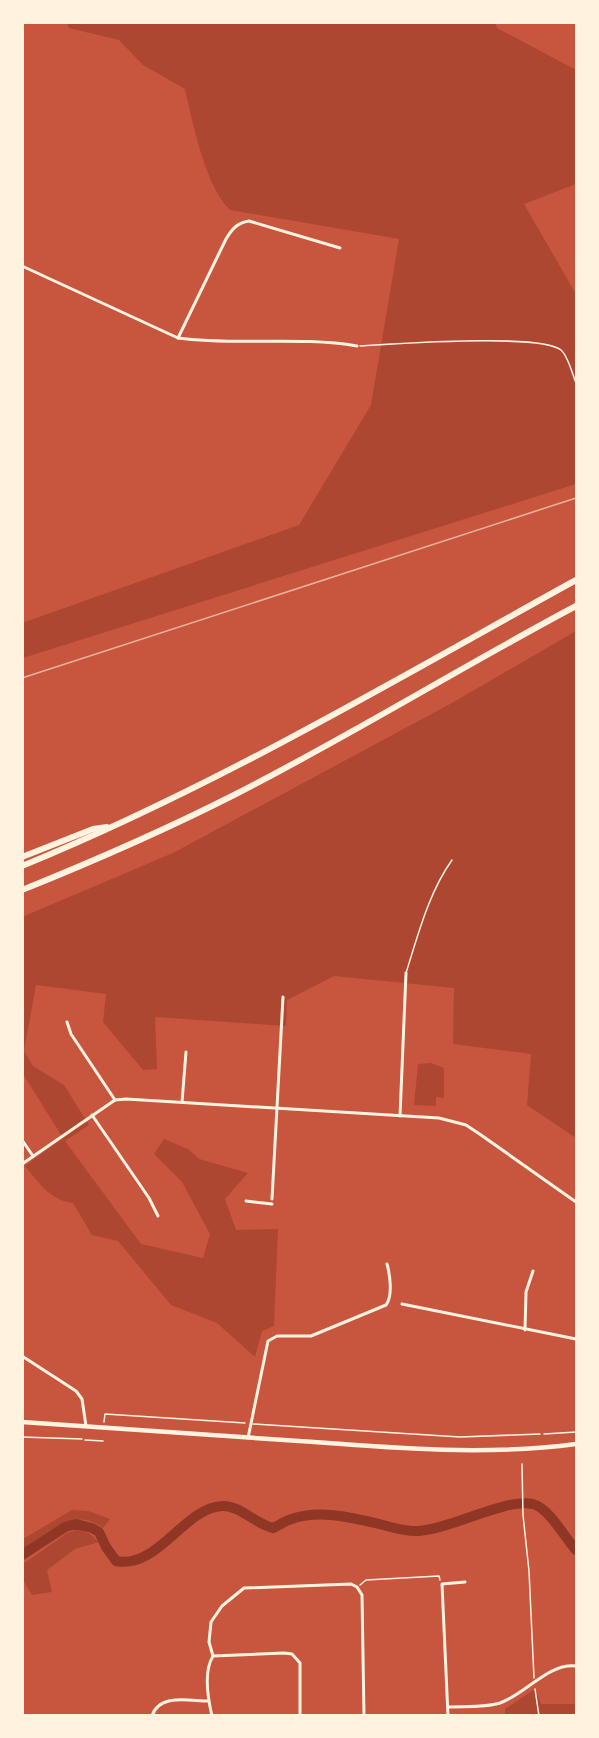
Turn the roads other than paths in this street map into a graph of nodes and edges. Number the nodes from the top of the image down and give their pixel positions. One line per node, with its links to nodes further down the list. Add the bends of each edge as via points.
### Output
1 (340, 248): 3 (street, via 249,221 240,223 226,239)
2 (22, 266): 3 (street)
3 (178, 338): 4 (street)
4 (357, 346)
5 (576, 580): 7 (highway, via 285,743)
6 (576, 606): 11 (highway, via 234,795)
7 (116, 825): 8 (highway, via 93,829); 10 (highway)
8 (22, 856)
9 (452, 860): 12 (lane, via 423,921)
10 (22, 866)
11 (22, 892)
12 (406, 974): 20 (street)
13 (283, 997): 18 (street)
14 (67, 1022): 16 (street)
15 (186, 1052): 17 (street)
16 (115, 1100): 17 (street); 19 (street)
17 (183, 1102): 18 (street)
18 (278, 1108): 20 (street); 24 (street)
19 (92, 1115): 22 (street); 28 (street)
20 (400, 1116): 26 (street, via 440,1118 466,1125)
21 (22, 1140): 22 (street)
22 (33, 1156): 23 (street)
23 (22, 1164)
24 (272, 1199)
25 (246, 1201): 27 (street)
26 (576, 1202)
27 (272, 1204)
28 (158, 1216)
29 (387, 1264): 36 (street, via 390,1275 386,1305 311,1336 277,1336 268,1341)
30 (533, 1271): 32 (street, via 526,1292)
31 (402, 1304): 32 (street)
32 (525, 1330): 33 (street)
33 (576, 1339)
34 (22, 1356): 37 (street, via 76,1391 82,1399)
35 (22, 1422): 37 (main road)
36 (250, 1423): 38 (lane, via 460,1437); 39 (street)
37 (86, 1426): 39 (main road)
38 (540, 1434)
39 (248, 1438): 42 (main road, via 460,1449)
40 (85, 1440): 41 (lane)
41 (103, 1441)
42 (576, 1444)
43 (465, 1582): 47 (street, via 442,1584)
44 (213, 1656): 46 (street, via 209,1662); 50 (street, via 284,1653 297,1658); 51 (street, via 209,1642 211,1622 222,1606 244,1588 344,1582 357,1587 362,1594)
45 (576, 1666): 47 (street, via 557,1669 498,1704)
46 (209, 1701): 48 (street, via 162,1702); 49 (street)
47 (448, 1707): 52 (street)
48 (152, 1716)
49 (212, 1716)
50 (300, 1716)
51 (364, 1716)
52 (448, 1716)

